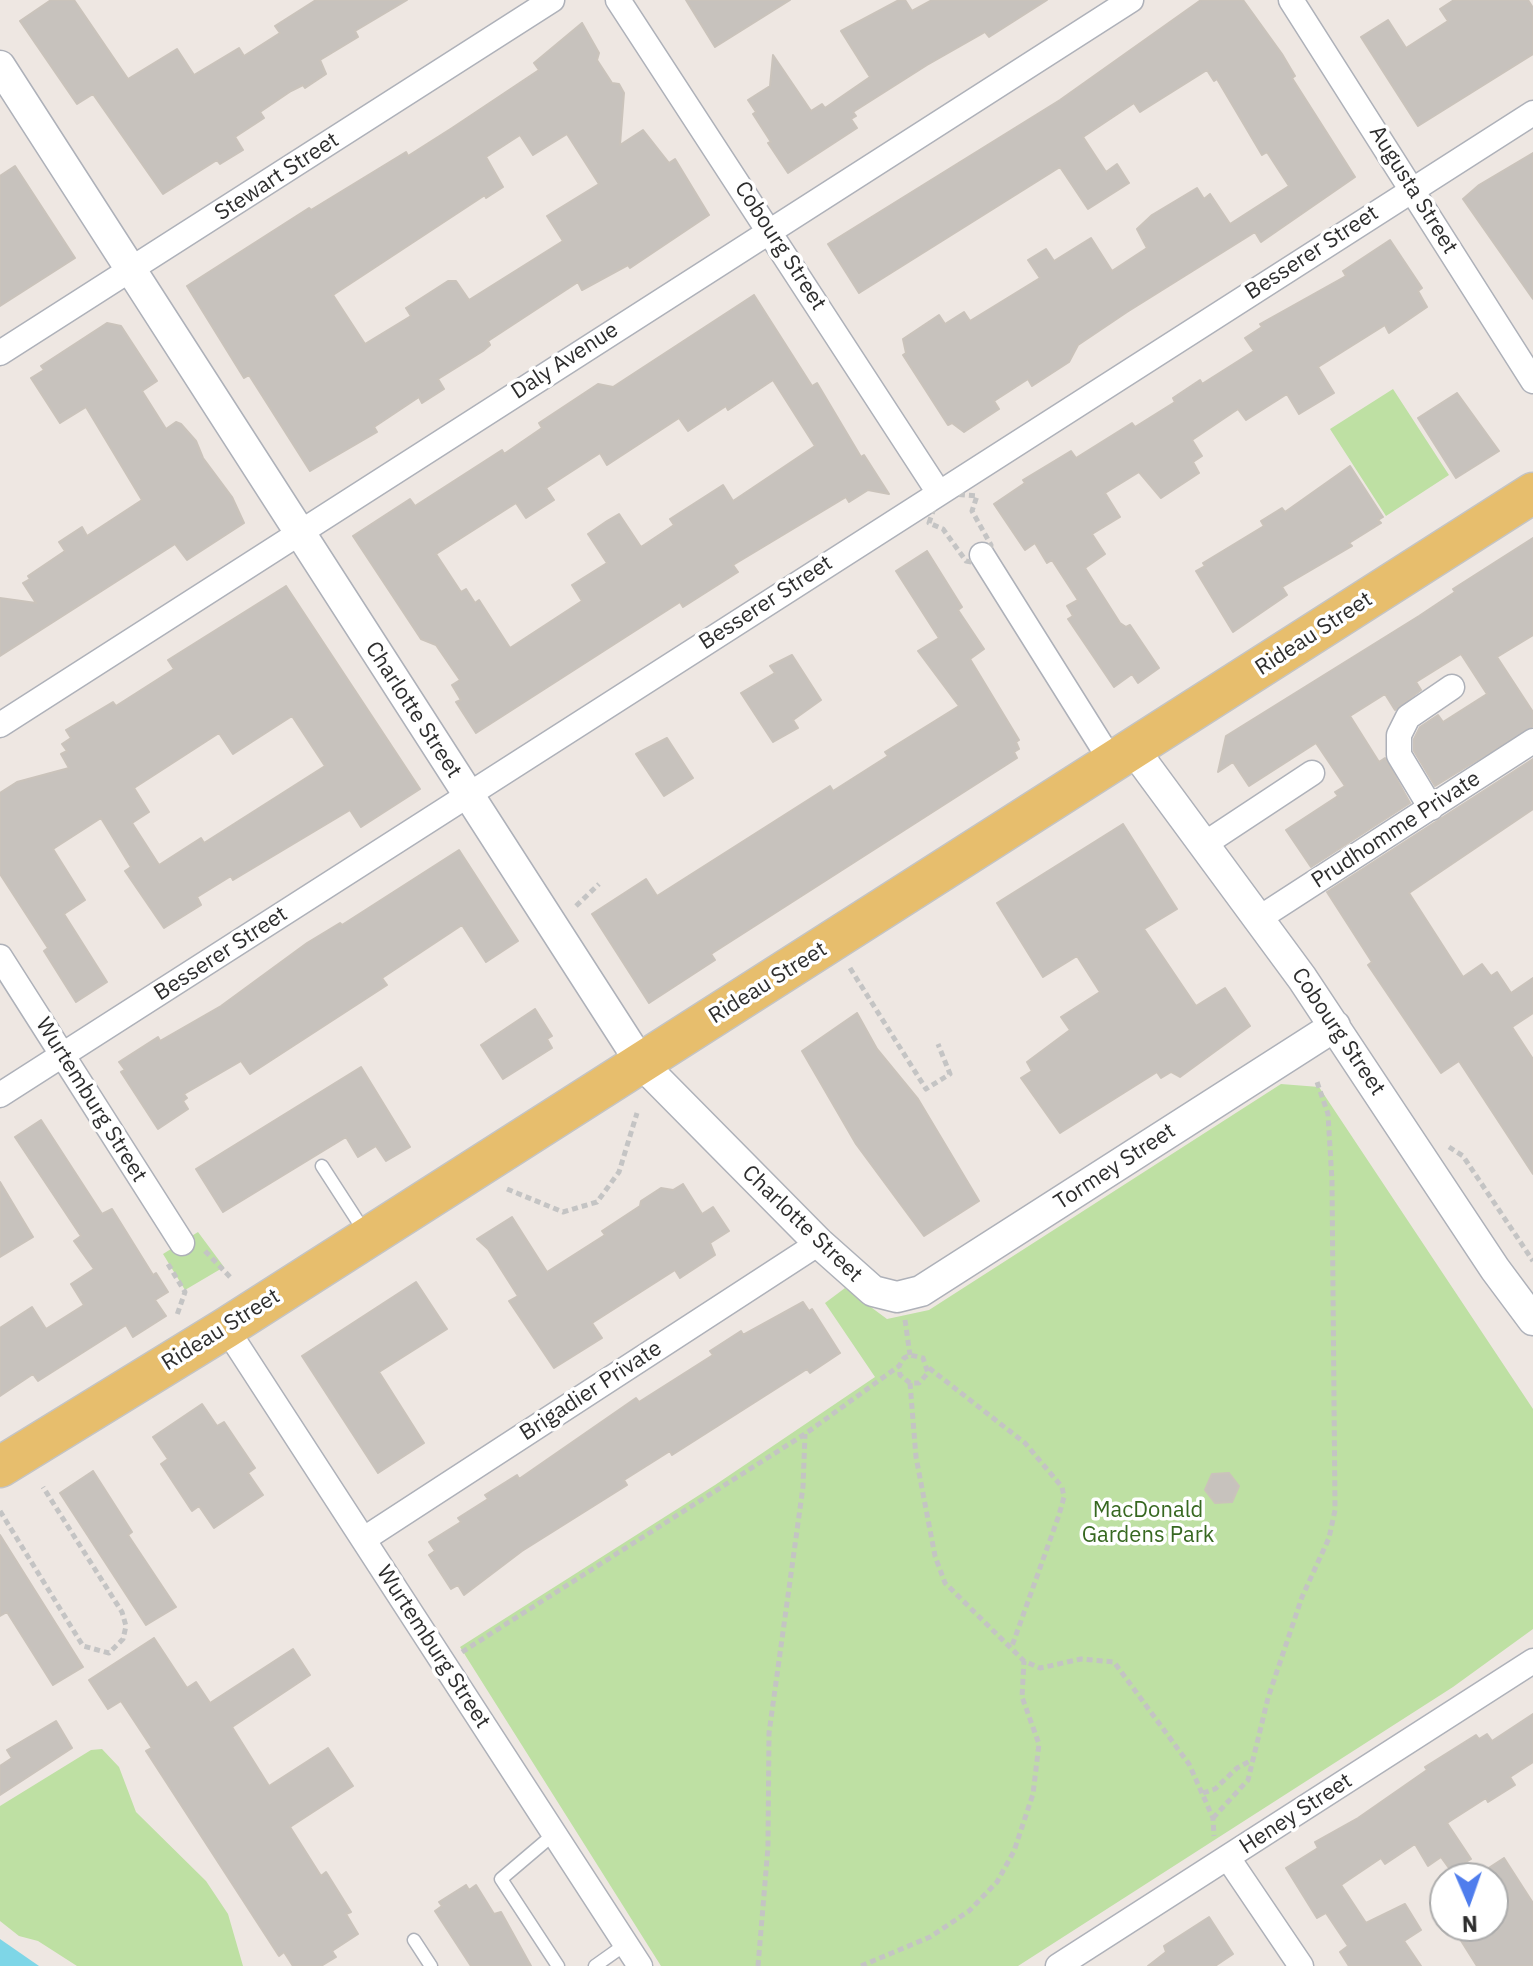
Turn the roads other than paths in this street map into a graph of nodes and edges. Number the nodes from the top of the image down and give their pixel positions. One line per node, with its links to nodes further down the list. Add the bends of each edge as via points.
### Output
1 (552, 0): 9 (street, Stewart Street)
2 (618, 0): 8 (street, Cobourg Street)
3 (1131, 0): 8 (street, Daly Avenue)
4 (1291, 0): 7 (street, Augusta Street)
5 (0, 66): 9 (street, Charlotte Street)
6 (1533, 113): 7 (street, Besserer Street)
7 (1412, 189): 11 (street, Augusta Street); 12 (street, Besserer Street)
8 (771, 230): 12 (street, Cobourg Street); 14 (street, Daly Avenue)
9 (131, 271): 10 (street, Stewart Street); 14 (street, Charlotte Street)
10 (0, 353)
11 (1533, 381)
12 (939, 493): 21 (street, Besserer Street)
13 (1533, 493): 19 (main road, Rideau Street)
14 (299, 531): 17 (street, Daly Avenue); 21 (street, Charlotte Street)
15 (985, 560): 19 (street, Cobourg Street)
16 (1452, 687): 22 (street, via 1408,717 1399,735 1403,763)
17 (0, 725)
18 (1533, 741): 22 (street, Prudhomme Private)
19 (1124, 757): 23 (street, Cobourg Street); 28 (main road, Rideau Street)
20 (1312, 773): 23 (street)
21 (468, 795): 27 (street, Besserer Street); 28 (street, Charlotte Street)
22 (1431, 808): 24 (street, Prudhomme Private)
23 (1203, 845): 24 (street, Cobourg Street)
24 (1258, 919): 26 (street, Cobourg Street)
25 (0, 957): 27 (street, Wurtemburg Street)
26 (1335, 1026): 34 (street, Tormey Street, via 921,1291); 35 (street, Cobourg Street, via 1495,1269)
27 (63, 1055): 29 (street, Besserer Street); 32 (street, Wurtemburg Street)
28 (641, 1063): 31 (main road, Rideau Street); 33 (street, Charlotte Street)
29 (0, 1095)
30 (322, 1166): 31 (lane)
31 (368, 1237): 36 (main road, Rideau Street)
32 (182, 1243)
33 (819, 1243): 34 (street, Charlotte Street, via 873,1291); 38 (street, Brigadier Private)
34 (891, 1296)
35 (1529, 1306)
36 (226, 1328): 37 (main road, Rideau Street); 38 (street, Wurtemburg Street)
37 (0, 1467)
38 (364, 1539): 40 (street, Wurtemburg Street)
39 (1533, 1661): 41 (street, Heney Street)
40 (554, 1834): 43 (street, Wurtemburg Street); 45 (lane, via 501,1879)
41 (1228, 1858): 48 (street, Heney Street); 49 (street)
42 (414, 1940): 44 (lane)
43 (626, 1944): 46 (lane); 47 (street, Wurtemburg Street)
44 (431, 1966)
45 (558, 1966)
46 (595, 1966)
47 (640, 1966)
48 (1058, 1966)
49 (1301, 1966)

